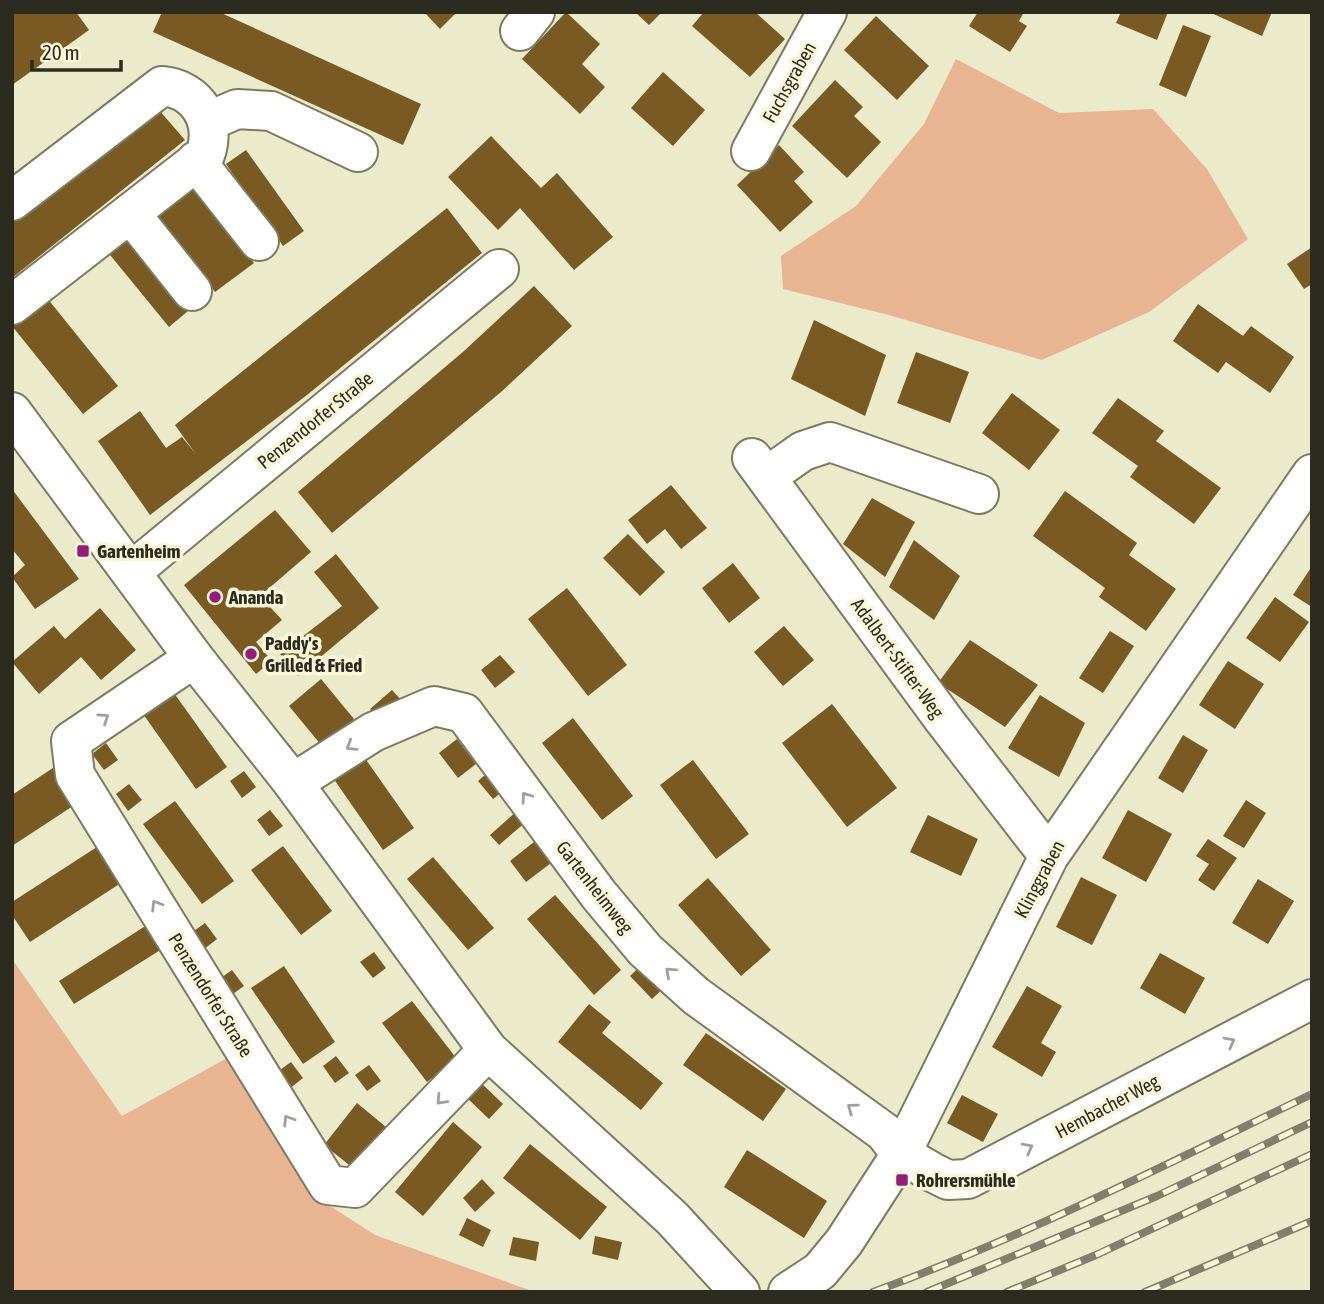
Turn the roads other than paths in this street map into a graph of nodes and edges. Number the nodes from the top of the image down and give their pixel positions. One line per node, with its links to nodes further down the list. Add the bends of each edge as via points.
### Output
1 (827, 12): 3 (street, Fuchsgraben)
2 (207, 122): 4 (street, via 237,109 271,111); 5 (street, via 211,139 205,155); 6 (street, via 204,110 177,87 162,86)
3 (751, 151)
4 (358, 152)
5 (197, 161): 7 (street); 8 (street)
6 (12, 201)
7 (130, 214): 10 (street); 11 (street)
8 (258, 241)
9 (499, 269): 15 (street, Penzendorfer Straße)
10 (192, 291)
11 (12, 305)
12 (12, 412): 15 (street)
13 (1312, 474): 18 (street, Klinggraben)
14 (979, 494): 18 (street, Adalbert-Stifter-Weg, via 830,442 759,467)
15 (131, 572): 16 (street)
16 (194, 658): 17 (street); 20 (street, Penzendorfer Straße, one-way to 16, via 355,1188 328,1185 75,775 71,741)
17 (293, 783): 20 (street); 21 (street, Gartenheimweg, one-way to 17, via 884,1132 696,996 645,950 464,713 434,706 373,732)
18 (1049, 856): 21 (street, Klinggraben)
19 (1312, 999): 21 (street, Hembacher Weg, one-way to 19, via 948,1180 968,1179)
20 (488, 1050): 22 (street, via 673,1219)
21 (901, 1154): 23 (street, Klinggraben, via 844,1242 820,1271)
22 (740, 1292)
23 (788, 1292)

